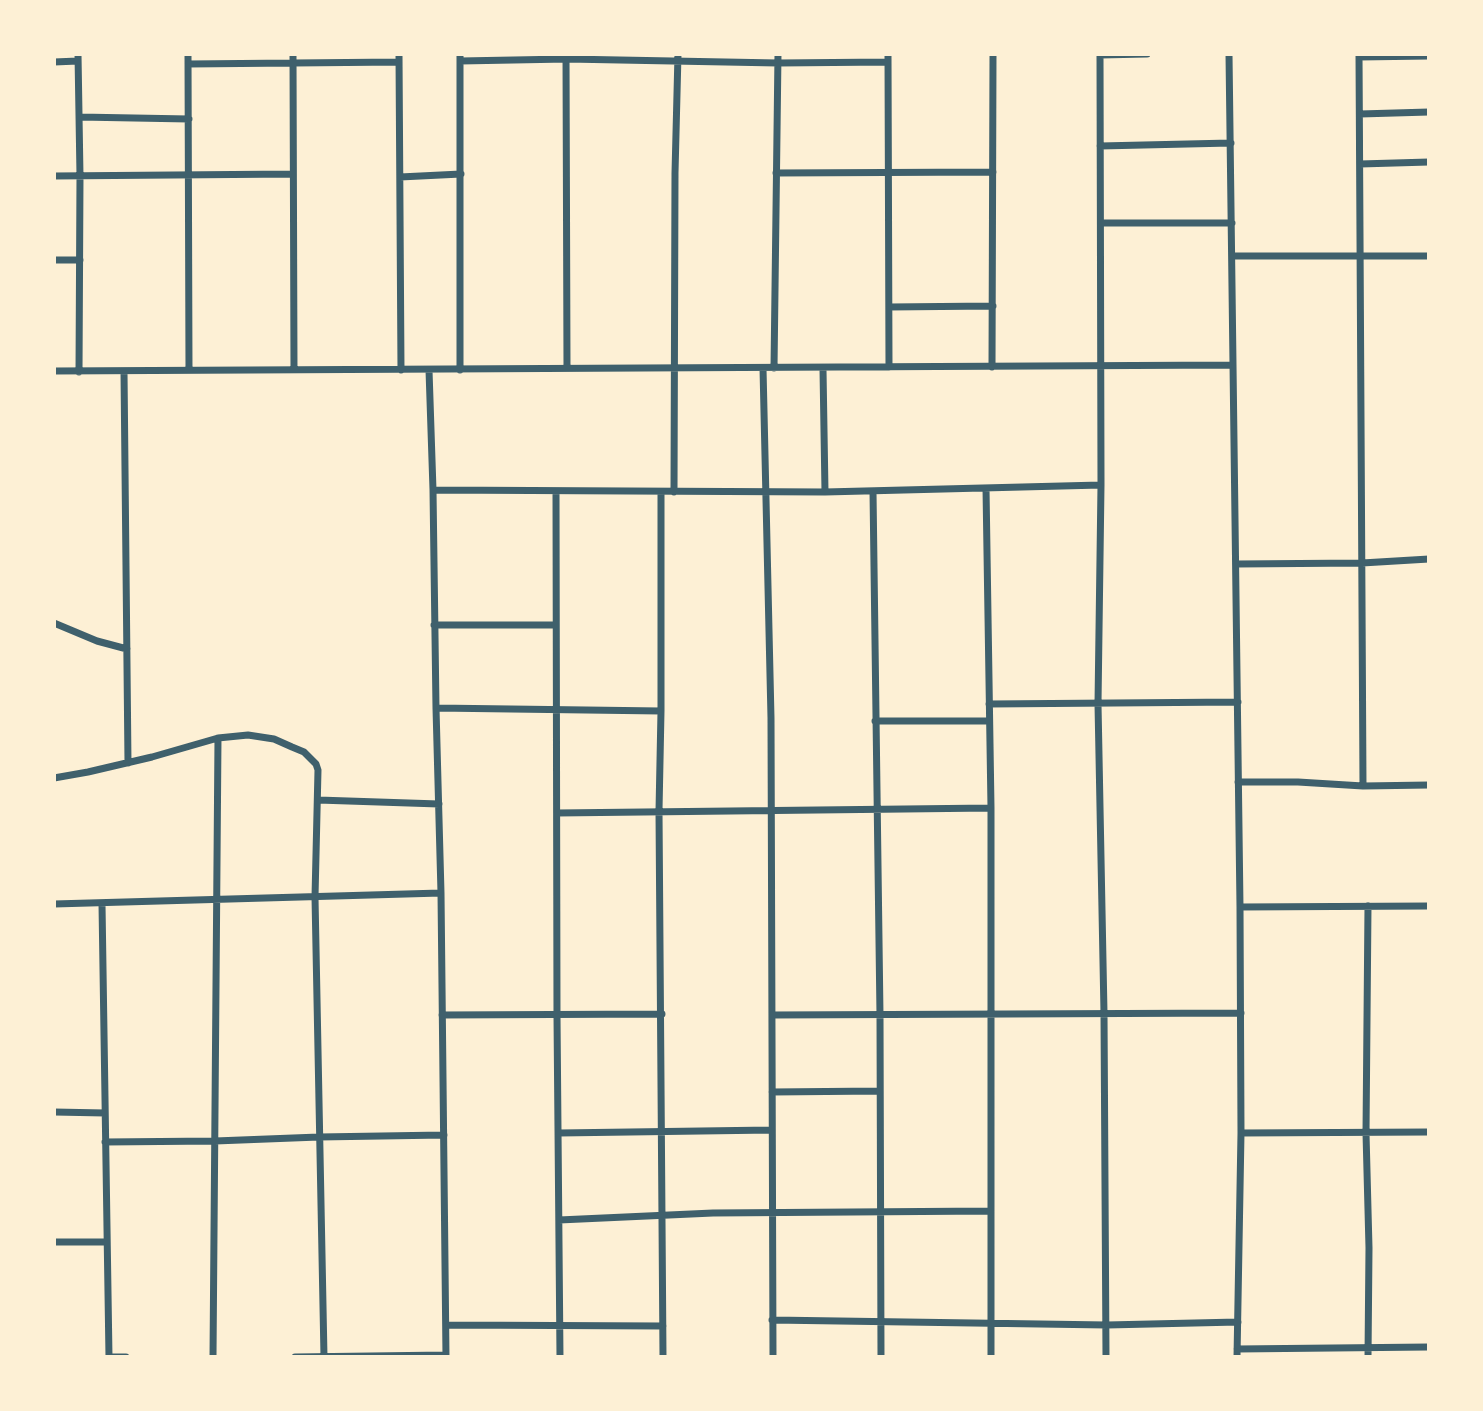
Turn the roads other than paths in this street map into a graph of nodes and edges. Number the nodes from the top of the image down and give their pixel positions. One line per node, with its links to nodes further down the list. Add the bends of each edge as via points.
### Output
1 (188, 54): 18 (street)
2 (293, 54): 19 (street)
3 (778, 54): 17 (street)
4 (993, 54): 29 (street)
5 (1100, 54): 6 (street); 25 (street)
6 (1147, 54)
7 (1229, 54): 24 (street)
8 (566, 56): 11 (street); 14 (street); 50 (street)
9 (1359, 56): 10 (street); 21 (street)
10 (1429, 56)
11 (678, 57): 17 (street); 51 (street)
12 (78, 58): 16 (street); 22 (street)
13 (399, 58): 19 (street); 36 (street)
14 (460, 58): 32 (street)
15 (888, 58): 17 (street); 28 (street)
16 (54, 62)
17 (778, 63): 30 (street)
18 (188, 64): 19 (street); 23 (street)
19 (293, 64): 31 (street)
20 (1429, 112): 21 (street)
21 (1360, 114): 27 (street)
22 (79, 117): 23 (street); 35 (street)
23 (189, 119): 33 (street)
24 (1231, 143): 25 (street); 38 (street)
25 (1100, 146): 37 (street)
26 (1429, 162): 27 (street)
27 (1360, 164): 39 (street)
28 (888, 172): 29 (street); 30 (street); 45 (street)
29 (993, 172): 44 (street)
30 (776, 173): 53 (street)
31 (293, 174): 33 (street); 56 (street)
32 (461, 174): 36 (street); 59 (street)
33 (189, 175): 35 (street); 55 (street)
34 (54, 176): 35 (street)
35 (80, 176): 43 (street)
36 (400, 177): 57 (street)
37 (1101, 223): 38 (street); 49 (street)
38 (1232, 223): 40 (street)
39 (1360, 255): 40 (street); 41 (street); 73 (street)
40 (1232, 256): 46 (street)
41 (1429, 256)
42 (54, 260): 43 (street)
43 (80, 260): 62 (street)
44 (993, 306): 45 (street); 48 (street)
45 (889, 307): 47 (street)
46 (1232, 365): 49 (street); 74 (street)
47 (889, 367): 48 (street); 54 (street)
48 (992, 367): 49 (street)
49 (1100, 367): 63 (street)
50 (567, 368): 51 (street); 59 (street)
51 (674, 368): 52 (street); 69 (street)
52 (763, 368): 53 (street); 70 (street)
53 (774, 368): 54 (street)
54 (823, 369): 71 (street)
55 (189, 370): 56 (street); 61 (street)
56 (294, 370): 57 (street)
57 (401, 370): 58 (street)
58 (429, 370): 59 (street); 65 (street)
59 (460, 370)
60 (54, 371): 62 (street)
61 (124, 371): 62 (street); 78 (street)
62 (79, 372)
63 (1101, 485): 64 (street); 81 (street)
64 (986, 488): 67 (street); 80 (street)
65 (433, 490): 66 (street); 76 (street)
66 (556, 491): 68 (street); 77 (street)
67 (873, 491): 71 (street); 85 (street)
68 (661, 492): 69 (street); 84 (street)
69 (674, 492): 70 (street)
70 (767, 492): 71 (street); 98 (street)
71 (825, 492)
72 (1429, 559): 73 (street)
73 (1362, 563): 74 (street); 92 (street)
74 (1237, 564): 79 (street)
75 (54, 623): 78 (street)
76 (434, 625): 77 (street); 82 (street)
77 (556, 625): 83 (street)
78 (127, 649): 88 (street)
79 (1238, 702): 81 (street); 90 (street)
80 (989, 704): 81 (street); 86 (street)
81 (1098, 704): 108 (street)
82 (436, 708): 83 (street); 94 (street)
83 (557, 711): 84 (street); 99 (street)
84 (661, 711): 97 (street)
85 (875, 721): 86 (street); 96 (street)
86 (989, 721): 95 (street)
87 (218, 738): 88 (street); 93 (street, via 259,736 304,752 318,770); 102 (street)
88 (128, 763): 89 (street)
89 (54, 778)
90 (1238, 782): 92 (street); 107 (street)
91 (1429, 785): 92 (street)
92 (1363, 786)
93 (318, 800): 94 (street); 101 (street)
94 (439, 804): 100 (street)
95 (991, 808): 96 (street); 111 (street)
96 (877, 810): 98 (street); 114 (street)
97 (659, 811): 98 (street); 99 (street); 110 (street)
98 (770, 811): 113 (street)
99 (557, 813): 115 (street)
100 (441, 893): 101 (street); 112 (street)
101 (315, 897): 102 (street); 127 (street)
102 (215, 899): 104 (street); 128 (street)
103 (54, 904): 104 (street)
104 (102, 904): 119 (street)
105 (1368, 906): 106 (street); 107 (street); 125 (street)
106 (1429, 906)
107 (1240, 907): 109 (street)
108 (1104, 1013): 109 (street); 111 (street); 142 (street)
109 (1241, 1013): 124 (street)
110 (662, 1014): 115 (street); 120 (street)
111 (991, 1014): 114 (street); 131 (street)
112 (442, 1015): 115 (street); 126 (street)
113 (772, 1015): 114 (street); 117 (street)
114 (880, 1015): 116 (street)
115 (557, 1016): 123 (street)
116 (880, 1091): 117 (street); 130 (street)
117 (772, 1092): 121 (street)
118 (54, 1112): 119 (street)
119 (105, 1113): 129 (street)
120 (661, 1130): 121 (street); 123 (street); 133 (street)
121 (772, 1130): 132 (street)
122 (1429, 1132): 125 (street)
123 (559, 1133): 134 (street)
124 (1241, 1133): 125 (street); 139 (street)
125 (1366, 1133): 146 (street)
126 (444, 1135): 127 (street); 141 (street)
127 (319, 1137): 128 (street); 153 (street)
128 (215, 1141): 129 (street); 151 (street)
129 (105, 1142): 136 (street)
130 (882, 1211): 131 (street); 132 (street); 138 (street)
131 (991, 1211): 140 (street)
132 (772, 1213): 133 (street); 137 (street)
133 (662, 1215): 134 (street); 144 (street)
134 (559, 1220): 143 (street)
135 (54, 1242): 136 (street)
136 (106, 1242): 149 (street)
137 (772, 1320): 138 (street); 156 (street)
138 (882, 1321): 140 (street); 157 (street)
139 (1238, 1322): 142 (street); 147 (street)
140 (991, 1323): 142 (street); 158 (street)
141 (446, 1325): 143 (street); 148 (street)
142 (1107, 1325): 159 (street)
143 (560, 1326): 144 (street); 154 (street)
144 (663, 1326): 155 (street)
145 (1429, 1347): 146 (street)
146 (1368, 1352): 147 (street)
147 (1237, 1353)
148 (446, 1356): 153 (street)
149 (109, 1357): 150 (street)
150 (126, 1357)
151 (213, 1357)
152 (295, 1357): 153 (street)
153 (324, 1357)
154 (560, 1357)
155 (663, 1357)
156 (773, 1357)
157 (881, 1357)
158 (991, 1357)
159 (1106, 1357)

